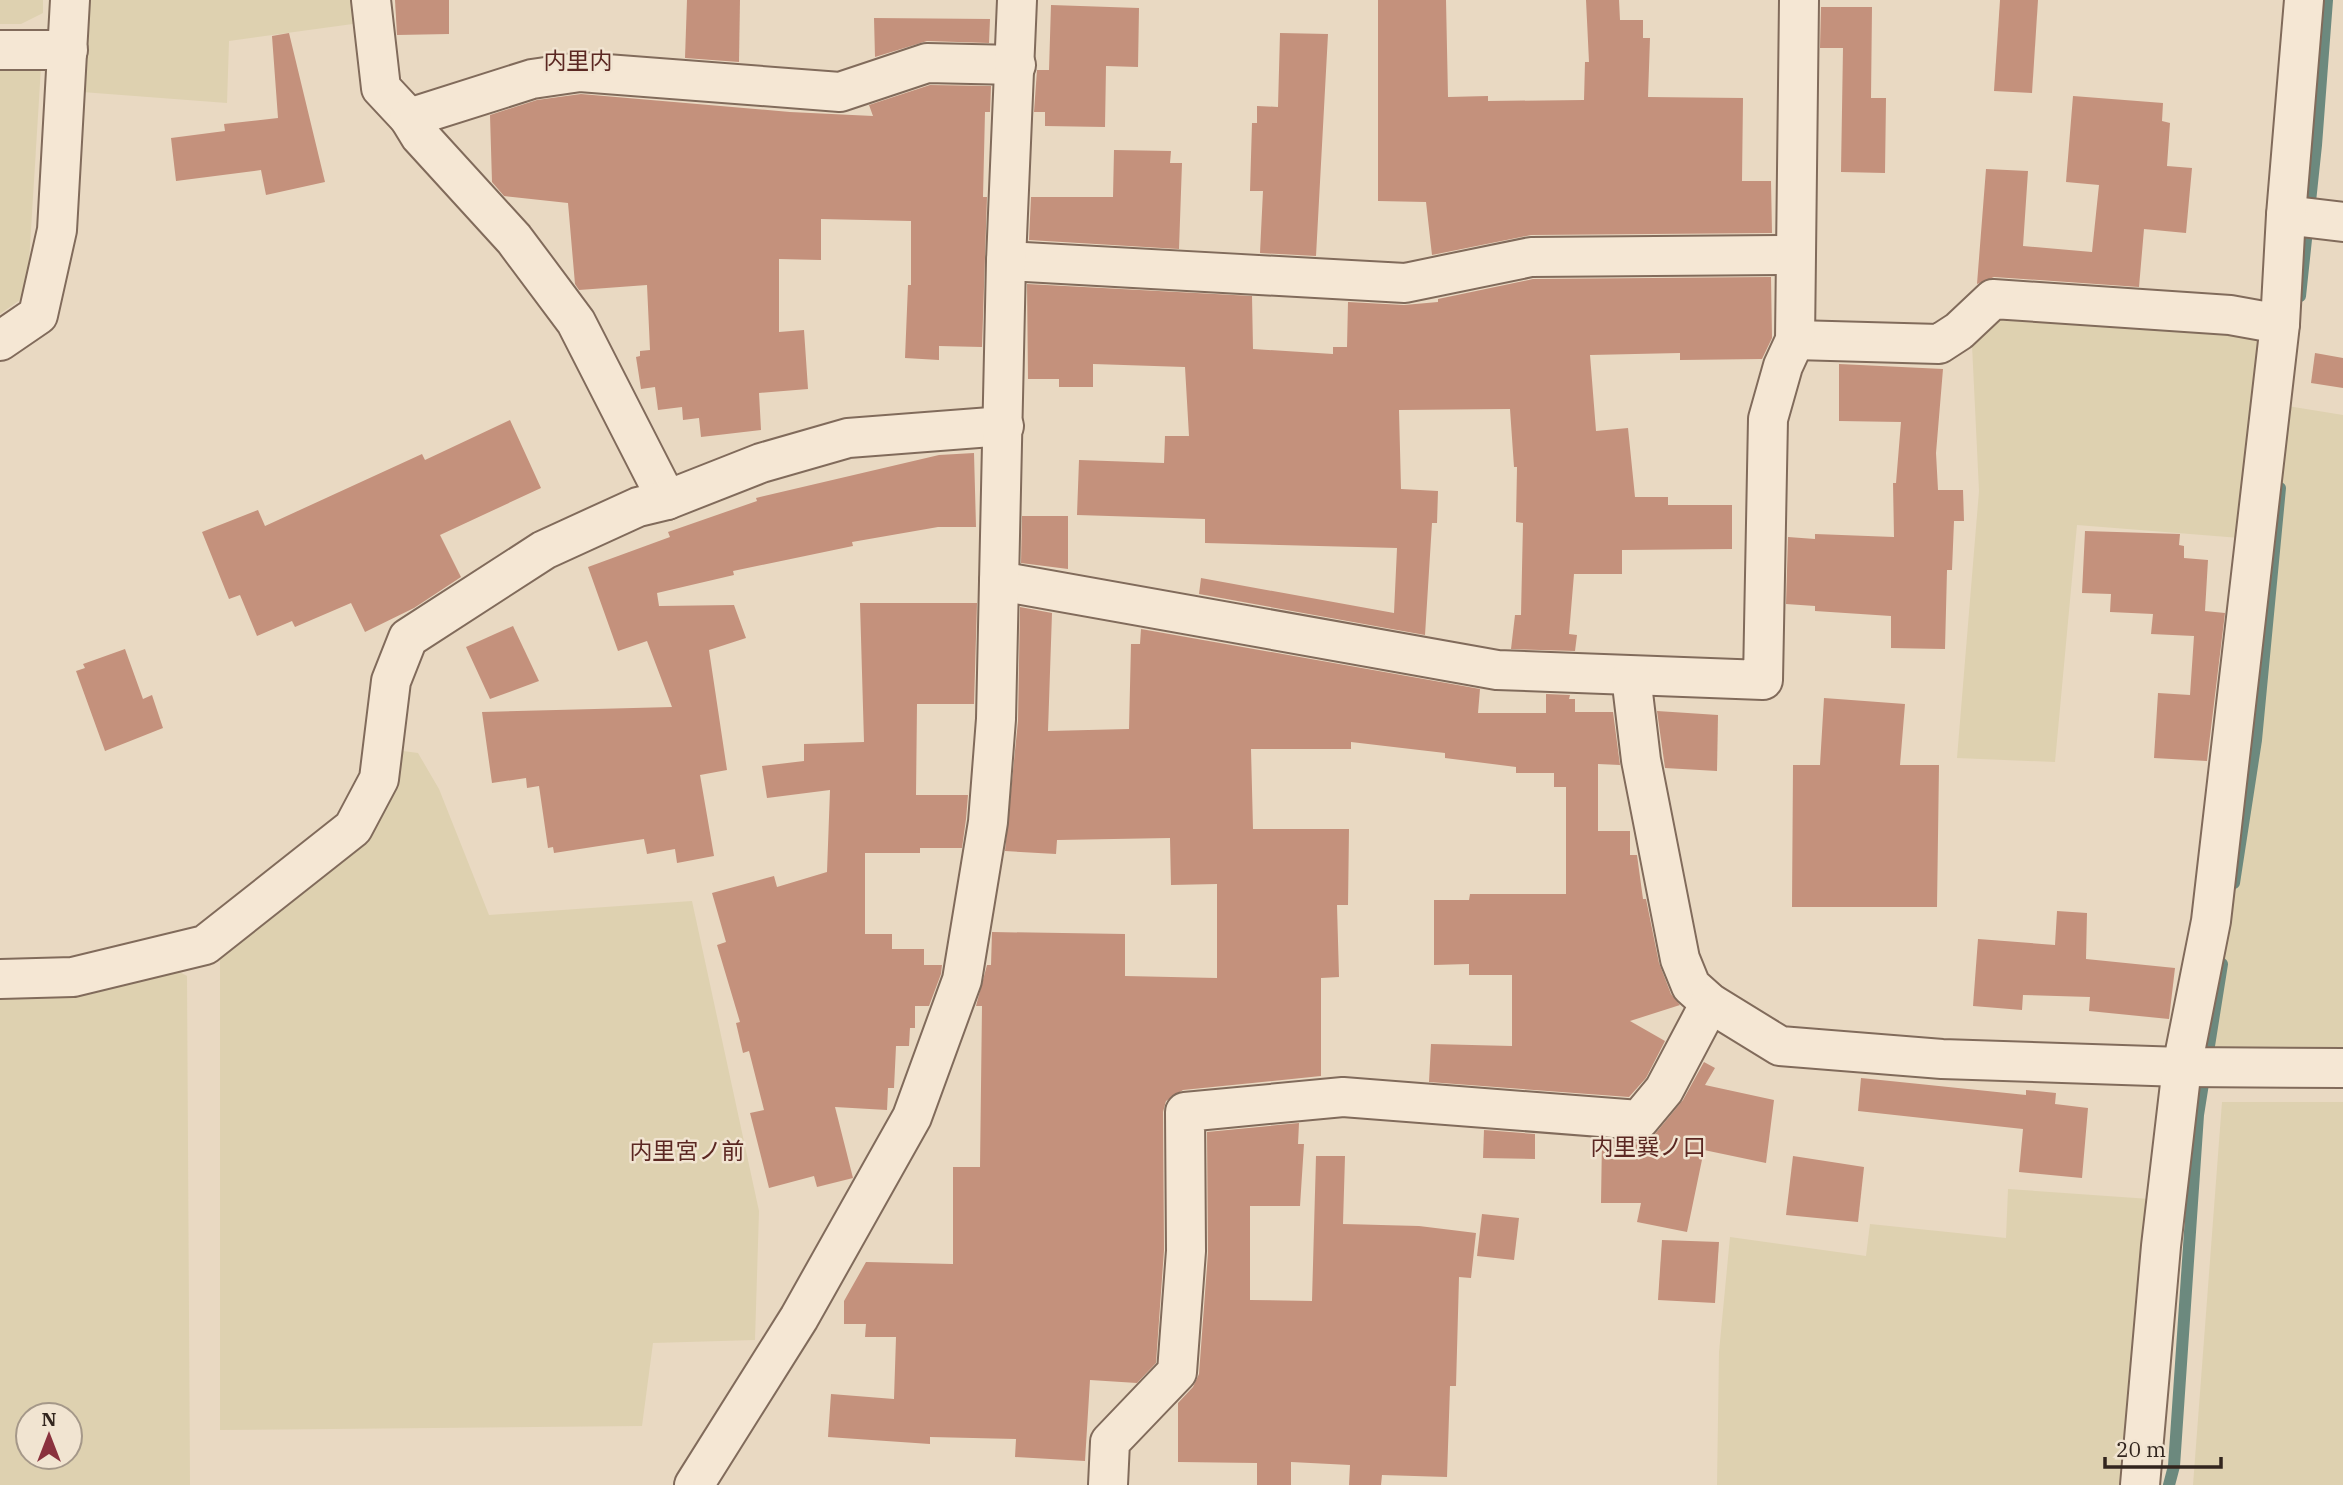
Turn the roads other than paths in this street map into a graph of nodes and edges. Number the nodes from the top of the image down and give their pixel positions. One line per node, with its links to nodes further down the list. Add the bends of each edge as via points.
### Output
1 (70, 0): 7 (street)
2 (371, 0): 9 (street, via 381,88)
3 (1017, 0): 8 (street)
4 (1799, 0): 12 (street)
5 (2304, 0): 10 (street)
6 (0, 50): 7 (street)
7 (68, 50): 16 (street, via 57,230 38,315)
8 (1016, 65): 9 (street, via 928,64 840,92 580,72 532,79); 13 (street)
9 (409, 118): 18 (street, via 514,239 576,322)
10 (2286, 215): 11 (street); 14 (street)
11 (2343, 222)
12 (1795, 255): 13 (street, via 1531,257 1405,283); 15 (street)
13 (1006, 261): 17 (street)
14 (2280, 324): 15 (street, via 2230,315 1993,299 1939,344); 23 (street, via 2211,921)
15 (1795, 340): 20 (street, via 1768,419 1763,680)
16 (0, 341)
17 (1004, 426): 18 (street, via 848,438 761,463); 19 (street)
18 (667, 499): 21 (street, via 638,507 544,550 408,638 391,681 380,779 353,828 205,945 73,977)
19 (999, 581): 20 (street, via 1497,670); 25 (street, via 989,822 962,980 912,1117 799,1318)
20 (1631, 676): 22 (street, via 1641,760 1680,959 1691,986)
21 (0, 979)
22 (1710, 1003): 23 (street, via 1780,1046 1942,1059); 26 (street, via 1664,1090 1639,1120 1343,1097 1185,1112 1186,1251 1177,1372 1110,1442)
23 (2182, 1067): 24 (street); 27 (street)
24 (2343, 1068)
25 (694, 1485)
26 (1108, 1485)
27 (2140, 1485)

